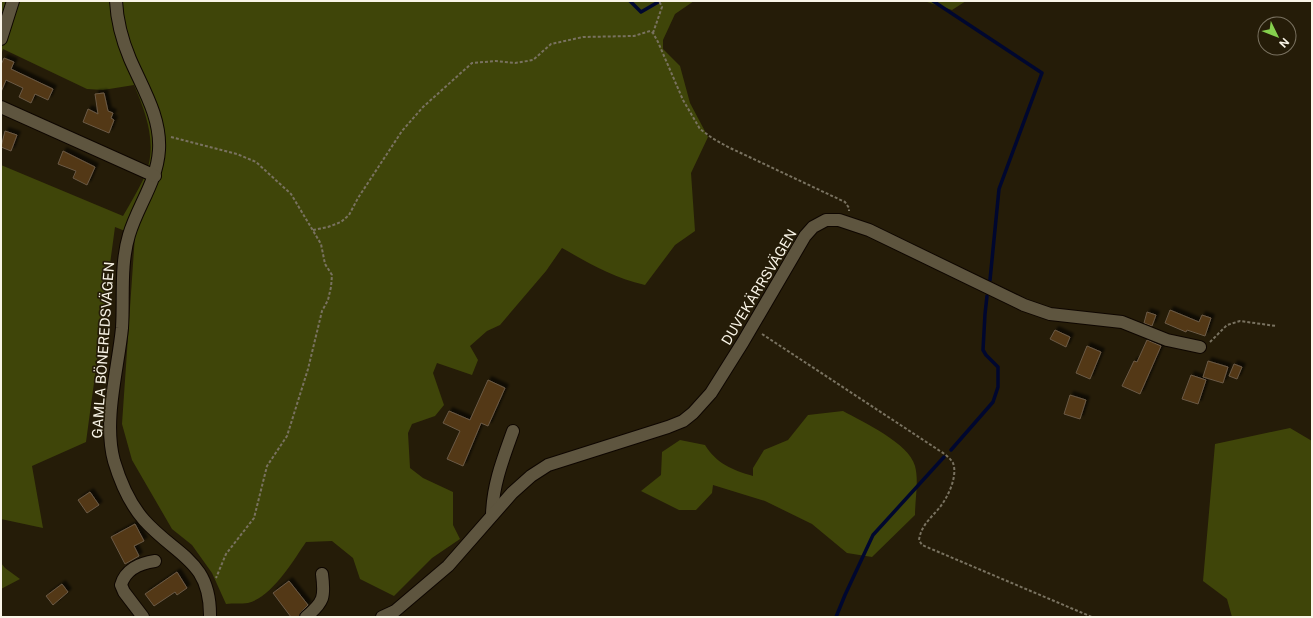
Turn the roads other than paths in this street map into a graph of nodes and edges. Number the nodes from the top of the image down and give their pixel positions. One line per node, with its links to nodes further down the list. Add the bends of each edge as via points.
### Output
1 (13, 1): 3 (street)
2 (116, 1): 5 (street, GAMLA BÖNEREDSVÄGEN, via 124,42 150,103 159,136)
3 (1, 39)
4 (1, 107): 5 (street)
5 (155, 176): 12 (street, GAMLA BÖNEREDSVÄGEN, via 131,228 126,249 120,352 111,418 111,445 121,479 137,511 154,530 196,567 210,595)
6 (1200, 346): 8 (street, DUVEKÄRRSVÄGEN, via 1167,340 1122,322 1050,314 869,230 844,221 826,220 813,227 805,236 752,328 702,405 683,420 548,465 512,492)
7 (513, 431): 8 (street, via 499,471 493,495)
8 (492, 514): 14 (street, DUVEKÄRRSVÄGEN, via 442,572 395,611)
9 (155, 561): 11 (street, via 142,563 122,581 124,592)
10 (322, 574): 13 (street, via 324,596 320,604)
11 (143, 617)
12 (210, 617)
13 (306, 617)
14 (382, 617)

